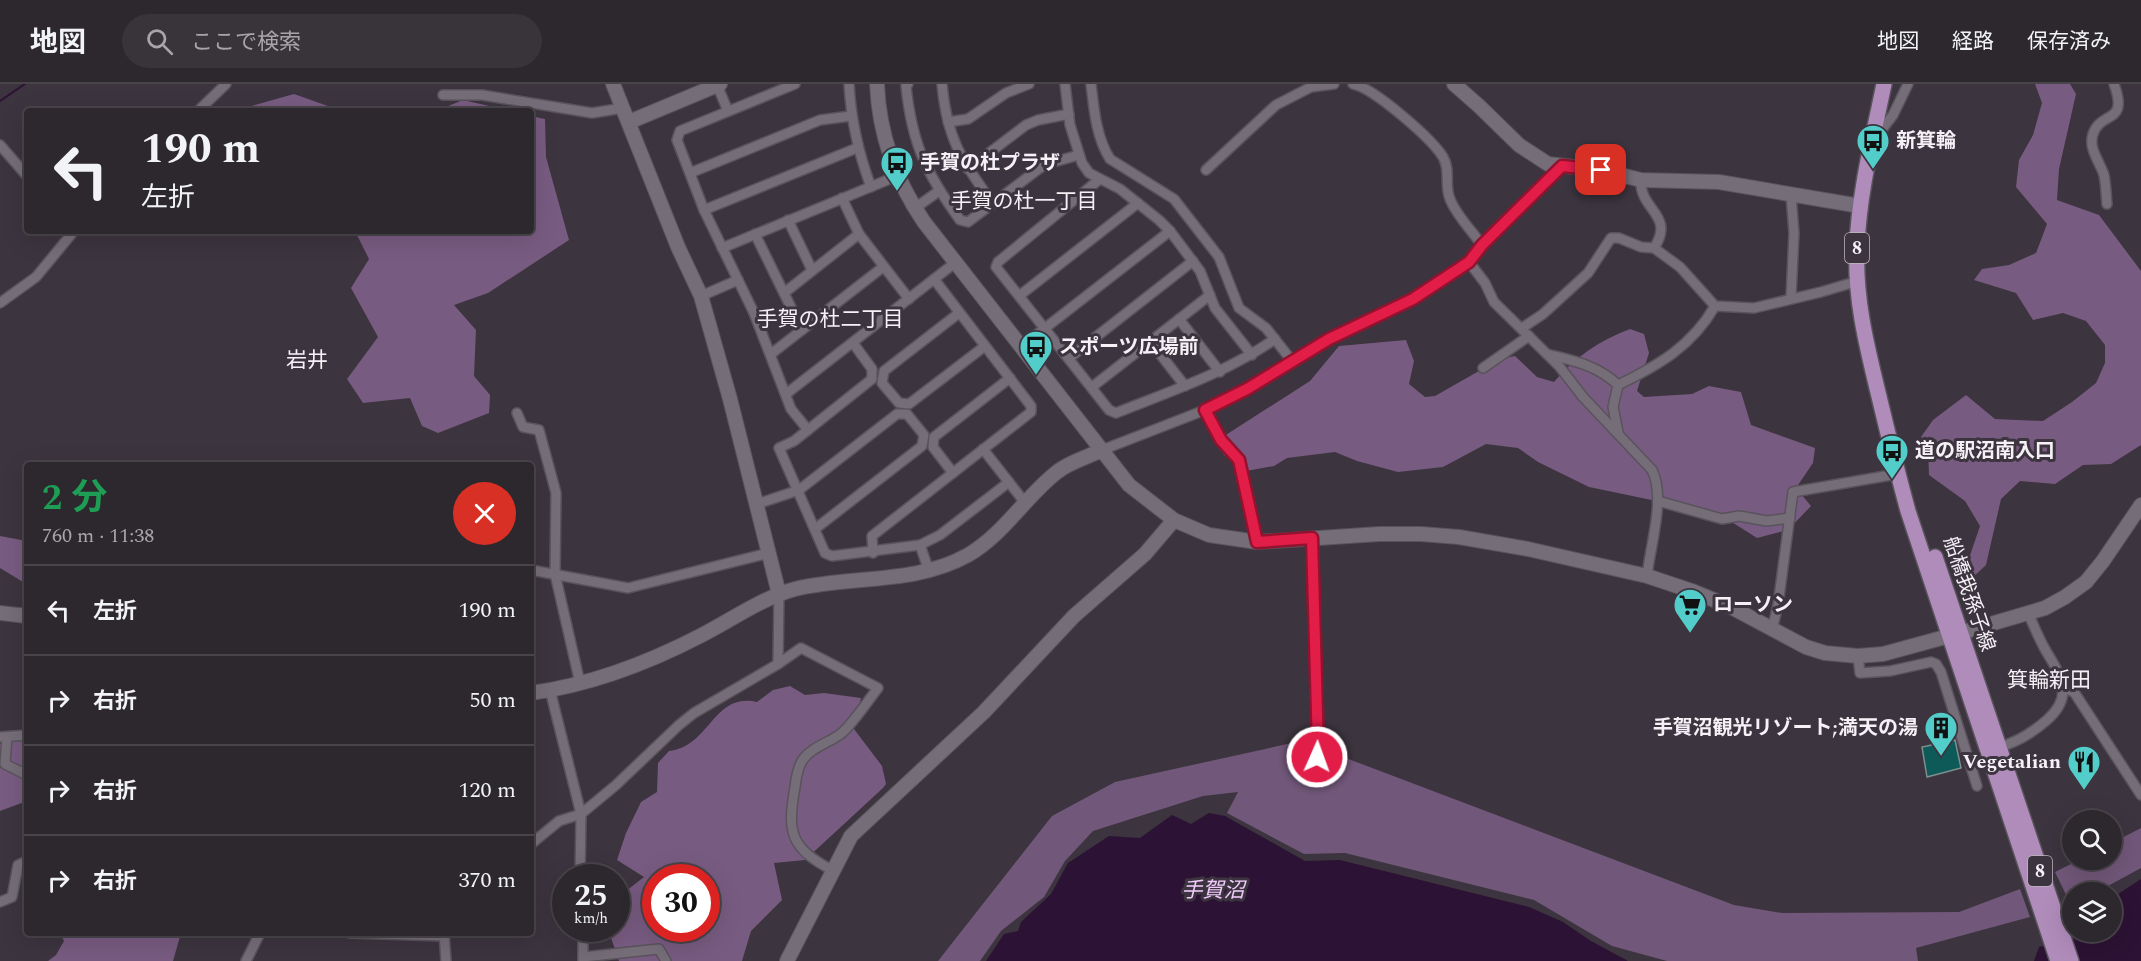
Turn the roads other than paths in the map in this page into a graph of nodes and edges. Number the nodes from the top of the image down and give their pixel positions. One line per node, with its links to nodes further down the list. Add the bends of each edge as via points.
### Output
1 (226, 84): 20 (street)
2 (614, 84): 21 (street)
3 (795, 84): 22 (street)
4 (849, 84): 24 (street)
5 (877, 84): 36 (street, via 880,117)
6 (908, 84): 40 (street, via 914,138)
7 (942, 84): 26 (street)
8 (1029, 84): 26 (street, via 1006,93 968,119)
9 (1065, 84): 23 (street)
10 (1091, 84): 79 (street, via 1103,148 1110,159 1174,199 1219,257 1239,308)
11 (1334, 84): 18 (street)
12 (1353, 84): 54 (street, via 1372,92 1419,131 1443,158 1449,198)
13 (1454, 84): 31 (street, via 1530,155)
14 (1884, 84): 27 (main road, 船橋我孫子線 / 8)
15 (1908, 84): 27 (street, via 1893,115 1880,132)
16 (2114, 84): 45 (street, via 2120,99 2116,112 2093,134 2092,149 2104,176)
17 (719, 85): 22 (street); 25 (street)
18 (1311, 86): 33 (street, via 1276,105)
19 (443, 95): 21 (street, via 482,95 592,113)
20 (201, 108)
21 (623, 108): 25 (street)
22 (728, 111): 35 (street, via 680,131 677,136)
23 (1069, 114): 30 (street); 32 (street, via 1026,125)
24 (851, 116): 29 (street); 35 (street, via 820,120)
25 (629, 122): 67 (street)
26 (948, 122): 32 (street)
27 (1875, 131): 46 (main road, 船橋我孫子線 / 8)
28 (0, 145): 34 (street)
29 (857, 148): 39 (street); 48 (street)
30 (1079, 155): 37 (street, via 1089,173); 44 (street, via 1040,168)
31 (1562, 166): 38 (street); 54 (street)
32 (968, 169): 44 (street)
33 (1206, 170)
34 (24, 173)
35 (690, 173): 48 (street)
36 (897, 176): 39 (street); 47 (street)
37 (1100, 179): 43 (street); 68 (street, via 998,262 996,267)
38 (1641, 180): 41 (street, via 1719,182); 56 (street, via 1663,229)
39 (871, 187): 42 (street)
40 (939, 191): 44 (street, via 965,222); 47 (street)
41 (1791, 195): 46 (street); 69 (street)
42 (842, 198): 49 (street); 53 (street)
43 (1138, 203): 50 (street); 68 (street)
44 (993, 204)
45 (2107, 204)
46 (1860, 206): 64 (main road, 船橋我孫子線 / 8)
47 (915, 208): 58 (street)
48 (705, 210): 55 (street)
49 (788, 220): 52 (street); 61 (street)
50 (1170, 231): 57 (street); 75 (street)
51 (70, 234): 71 (street, via 36,277)
52 (755, 234): 55 (street); 65 (street)
53 (859, 234): 60 (street); 61 (street)
54 (1482, 245): 59 (street)
55 (722, 248): 63 (street)
56 (1654, 248): 72 (street, via 1680,267); 76 (street, via 1611,238 1588,273)
57 (1193, 261): 66 (street); 87 (street)
58 (956, 262): 62 (street); 83 (street)
59 (1469, 262): 76 (street, via 1494,302); 88 (street, via 1413,299)
60 (883, 267): 70 (street); 77 (street)
61 (812, 270): 65 (street)
62 (934, 279): 70 (street); 73 (street)
63 (738, 280): 67 (street); 84 (street)
64 (1858, 281): 69 (street); 97 (main road, 船橋我孫子線 / 8, via 1866,350)
65 (784, 292): 77 (street)
66 (1210, 295): 74 (street); 86 (street, via 1215,308)
67 (701, 296): 108 (street)
68 (1020, 296): 75 (street)
69 (1791, 298): 72 (street, via 1754,308)
70 (909, 299): 81 (street)
71 (0, 303)
72 (1715, 306): 92 (street, via 1689,342)
73 (959, 313): 82 (street); 82 (street, via 884,370 882,382 899,403 909,404)
74 (1179, 319): 80 (street); 90 (street)
75 (1045, 328): 83 (street); 87 (street)
76 (1522, 328): 78 (street)
77 (802, 330): 84 (street)
78 (1529, 336): 85 (street); 89 (street)
79 (1275, 339): 86 (street); 88 (street)
80 (1150, 341): 93 (street); 94 (street)
81 (853, 343): 95 (street); 99 (street, via 872,369 872,379)
82 (985, 345): 91 (street)
83 (1022, 346): 102 (street)
84 (771, 354): 95 (street)
85 (1547, 354): 92 (street, via 1587,364); 100 (street)
86 (1252, 355): 90 (street)
87 (1069, 358): 94 (street)
88 (1292, 361): 96 (street)
89 (1483, 368)
90 (1220, 372): 93 (street)
91 (1010, 378): 101 (street, via 1031,406 1031,412); 103 (street, via 933,436 933,447)
92 (1618, 385): 100 (street, via 1613,407)
93 (1185, 386): 94 (street, via 1116,413 1109,410)
94 (1092, 387)
95 (786, 394): 99 (street, via 791,409)
96 (1205, 410): 102 (street); 115 (street, via 1221,440 1239,460)
97 (1883, 412): 104 (main road, 船橋我孫子線 / 8); 128 (main road, 船橋我孫子線 / 8)
98 (517, 413): 121 (street, via 523,427 539,430 556,493)
99 (808, 430): 106 (street, via 779,448)
100 (1618, 433): 107 (street, via 1652,470 1657,480)
101 (983, 449): 103 (street); 105 (street)
102 (1102, 450): 109 (street, via 1059,470); 112 (street, via 1129,485)
103 (952, 473): 118 (street, via 872,536)
104 (1897, 474): 111 (street, via 1793,492); 128 (main road, 船橋我孫子線 / 8)
105 (1009, 482): 109 (street); 116 (street, via 940,535)
106 (799, 490): 108 (street); 113 (street); 113 (street, via 897,414 907,414 924,435 922,446)
107 (1658, 501): 111 (street, via 1722,519); 122 (street)
108 (757, 504): 117 (street)
109 (1026, 504): 120 (street, via 978,548)
110 (2141, 505): 125 (street, via 2086,582 2066,597)
111 (1790, 518): 127 (street)
112 (1174, 520): 115 (street, via 1209,535); 147 (street, via 1145,555 1074,616 984,712 851,836)
113 (815, 529): 118 (street, via 825,553 832,556)
114 (1312, 538): 115 (street); 122 (street, via 1379,534 1459,537); 138 (street, via 1317,757)
115 (1257, 542)
116 (920, 545): 118 (street); 120 (street)
117 (769, 553): 121 (street, via 628,588); 123 (street)
118 (873, 553)
119 (534, 570): 121 (street)
120 (929, 571): 123 (street, via 812,585)
121 (555, 574): 131 (street)
122 (1647, 576): 127 (street, via 1731,607)
123 (778, 594): 130 (street); 131 (street, via 695,639)
124 (0, 613): 126 (street)
125 (2028, 613): 128 (street); 132 (street, via 2060,674)
126 (24, 616)
127 (1772, 630): 129 (street, via 1825,653)
128 (1955, 635): 129 (street, via 1883,654); 137 (main road, 船橋我孫子線 / 8); 140 (main road, 船橋我孫子線 / 8)
129 (1858, 656): 141 (street, via 1860,673 1936,664)
130 (778, 664): 143 (street, via 686,719); 147 (street, via 801,648 878,688 842,734 803,758 797,776 790,816 792,833 812,860)
131 (580, 683): 133 (street)
132 (2063, 688): 137 (street, via 2061,703 2053,715 2028,736); 142 (street, via 2074,692)
133 (550, 690): 134 (street); 143 (street)
134 (534, 693)
135 (24, 735): 136 (street)
136 (4, 737): 139 (street, via 5,764)
137 (1999, 747): 140 (main road, 船橋我孫子線 / 8)
138 (1322, 762)
139 (24, 774)
140 (2004, 782): 157 (main road, 船橋我孫子線 / 8); 158 (main road, 船橋我孫子線 / 8)
141 (1977, 786)
142 (2141, 795)
143 (581, 814): 144 (street, via 559,820); 146 (street)
144 (534, 841)
145 (24, 862): 148 (street, via 18,865 12,897)
146 (580, 864)
147 (832, 870): 156 (street)
148 (0, 902)
149 (258, 936): 153 (street)
150 (444, 936): 154 (street)
151 (583, 942): 152 (street)
152 (583, 959): 155 (street, via 659,949)
153 (246, 961)
154 (446, 961)
155 (666, 961)
156 (787, 961)
157 (2058, 961)
158 (2071, 961)

